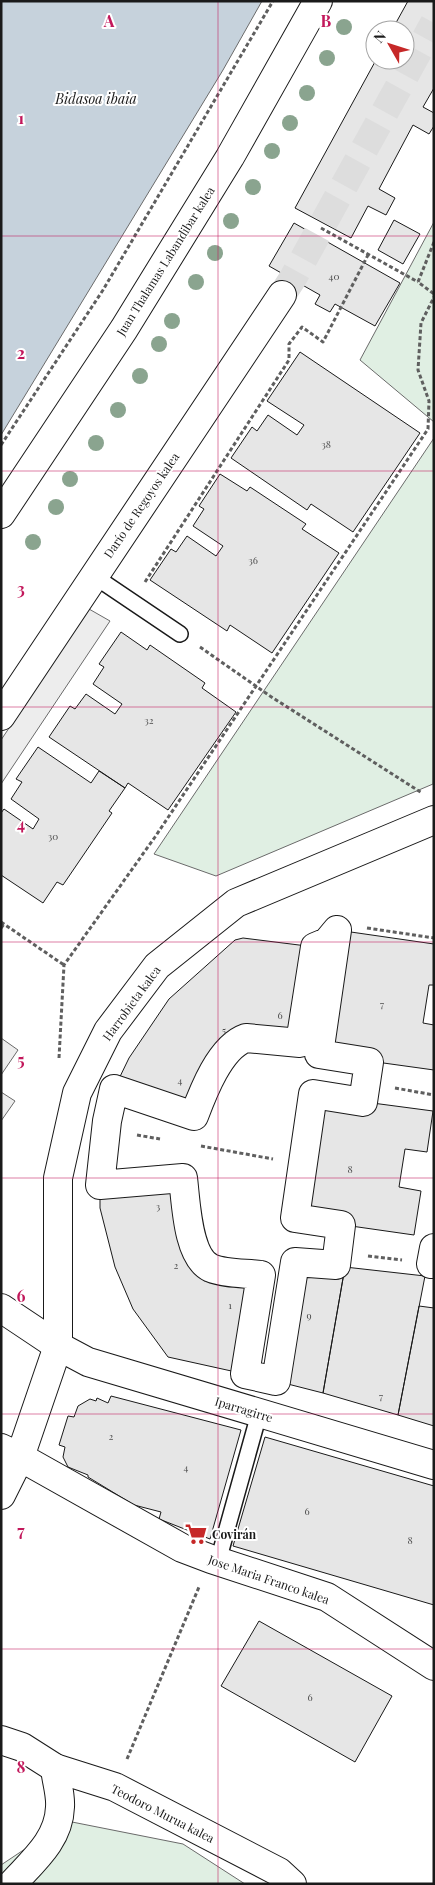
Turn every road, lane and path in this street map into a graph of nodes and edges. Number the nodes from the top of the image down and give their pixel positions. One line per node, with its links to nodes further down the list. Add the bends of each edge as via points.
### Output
1 (273, 1): 10 (path, via 103,290)
2 (318, 1): 11 (street, Juan Thalamas Labandibar kalea, via 230,157 124,329)
3 (321, 228): 5 (path)
4 (434, 242): 6 (path)
5 (368, 255): 6 (path); 13 (path, via 323,342 302,327 289,344 289,360)
6 (418, 282): 8 (path)
7 (282, 295): 12 (street, Darío de Regoyos kalea)
8 (434, 295): 9 (path, via 421,323 418,370)
9 (432, 400): 16 (path, via 428,429)
10 (1, 445)
11 (1, 514)
12 (94, 576): 14 (lane); 17 (street, Darío de Regoyos kalea)
13 (142, 587)
14 (180, 634)
15 (208, 652): 16 (path)
16 (256, 684): 18 (path); 23 (path)
17 (1, 716)
18 (430, 808): 34 (street, Harrobieta kalea, via 236,903 157,966 108,1031 77,1094 58,1178)
19 (3, 923): 20 (path); 23 (path)
20 (1, 928)
21 (362, 928): 22 (path)
22 (434, 938)
23 (64, 965): 24 (path)
24 (58, 1064)
25 (366, 1082): 26 (path); 31 (street, via 363,1102 313,1094 295,1218 341,1225); 31 (street, via 369,1062 319,1054 338,930 327,942 315,947 300,1043 240,1040 228,1050 206,1085 194,1116 114,1089 107,1121 100,1185 183,1178 188,1224 197,1254 203,1262 212,1268 261,1275 245,1374 276,1381 295,1262 336,1265)
26 (434, 1095)
27 (131, 1134): 28 (path)
28 (169, 1141)
29 (198, 1146): 30 (path)
30 (274, 1159)
31 (337, 1252): 32 (path)
32 (430, 1260)
33 (1, 1308): 34 (street, Iparragirre)
34 (58, 1346): 35 (street, Iparragirre, via 88,1362); 36 (street)
35 (259, 1414): 37 (street, Iparragirre); 39 (lane)
36 (10, 1452): 38 (street); 39 (street, Jose Maria Franco kalea, via 182,1548)
37 (434, 1465)
38 (1, 1495)
39 (215, 1560): 40 (street, Jose Maria Franco kalea, via 327,1597); 42 (path)
40 (434, 1666)
41 (1, 1740): 43 (street, Teodoro Murua kalea, via 22,1747)
42 (125, 1764)
43 (55, 1768): 44 (street, via 60,1806 54,1834 45,1849); 45 (street, Teodoro Murua kalea, via 115,1787 279,1872)
44 (12, 1884)
45 (292, 1884)

